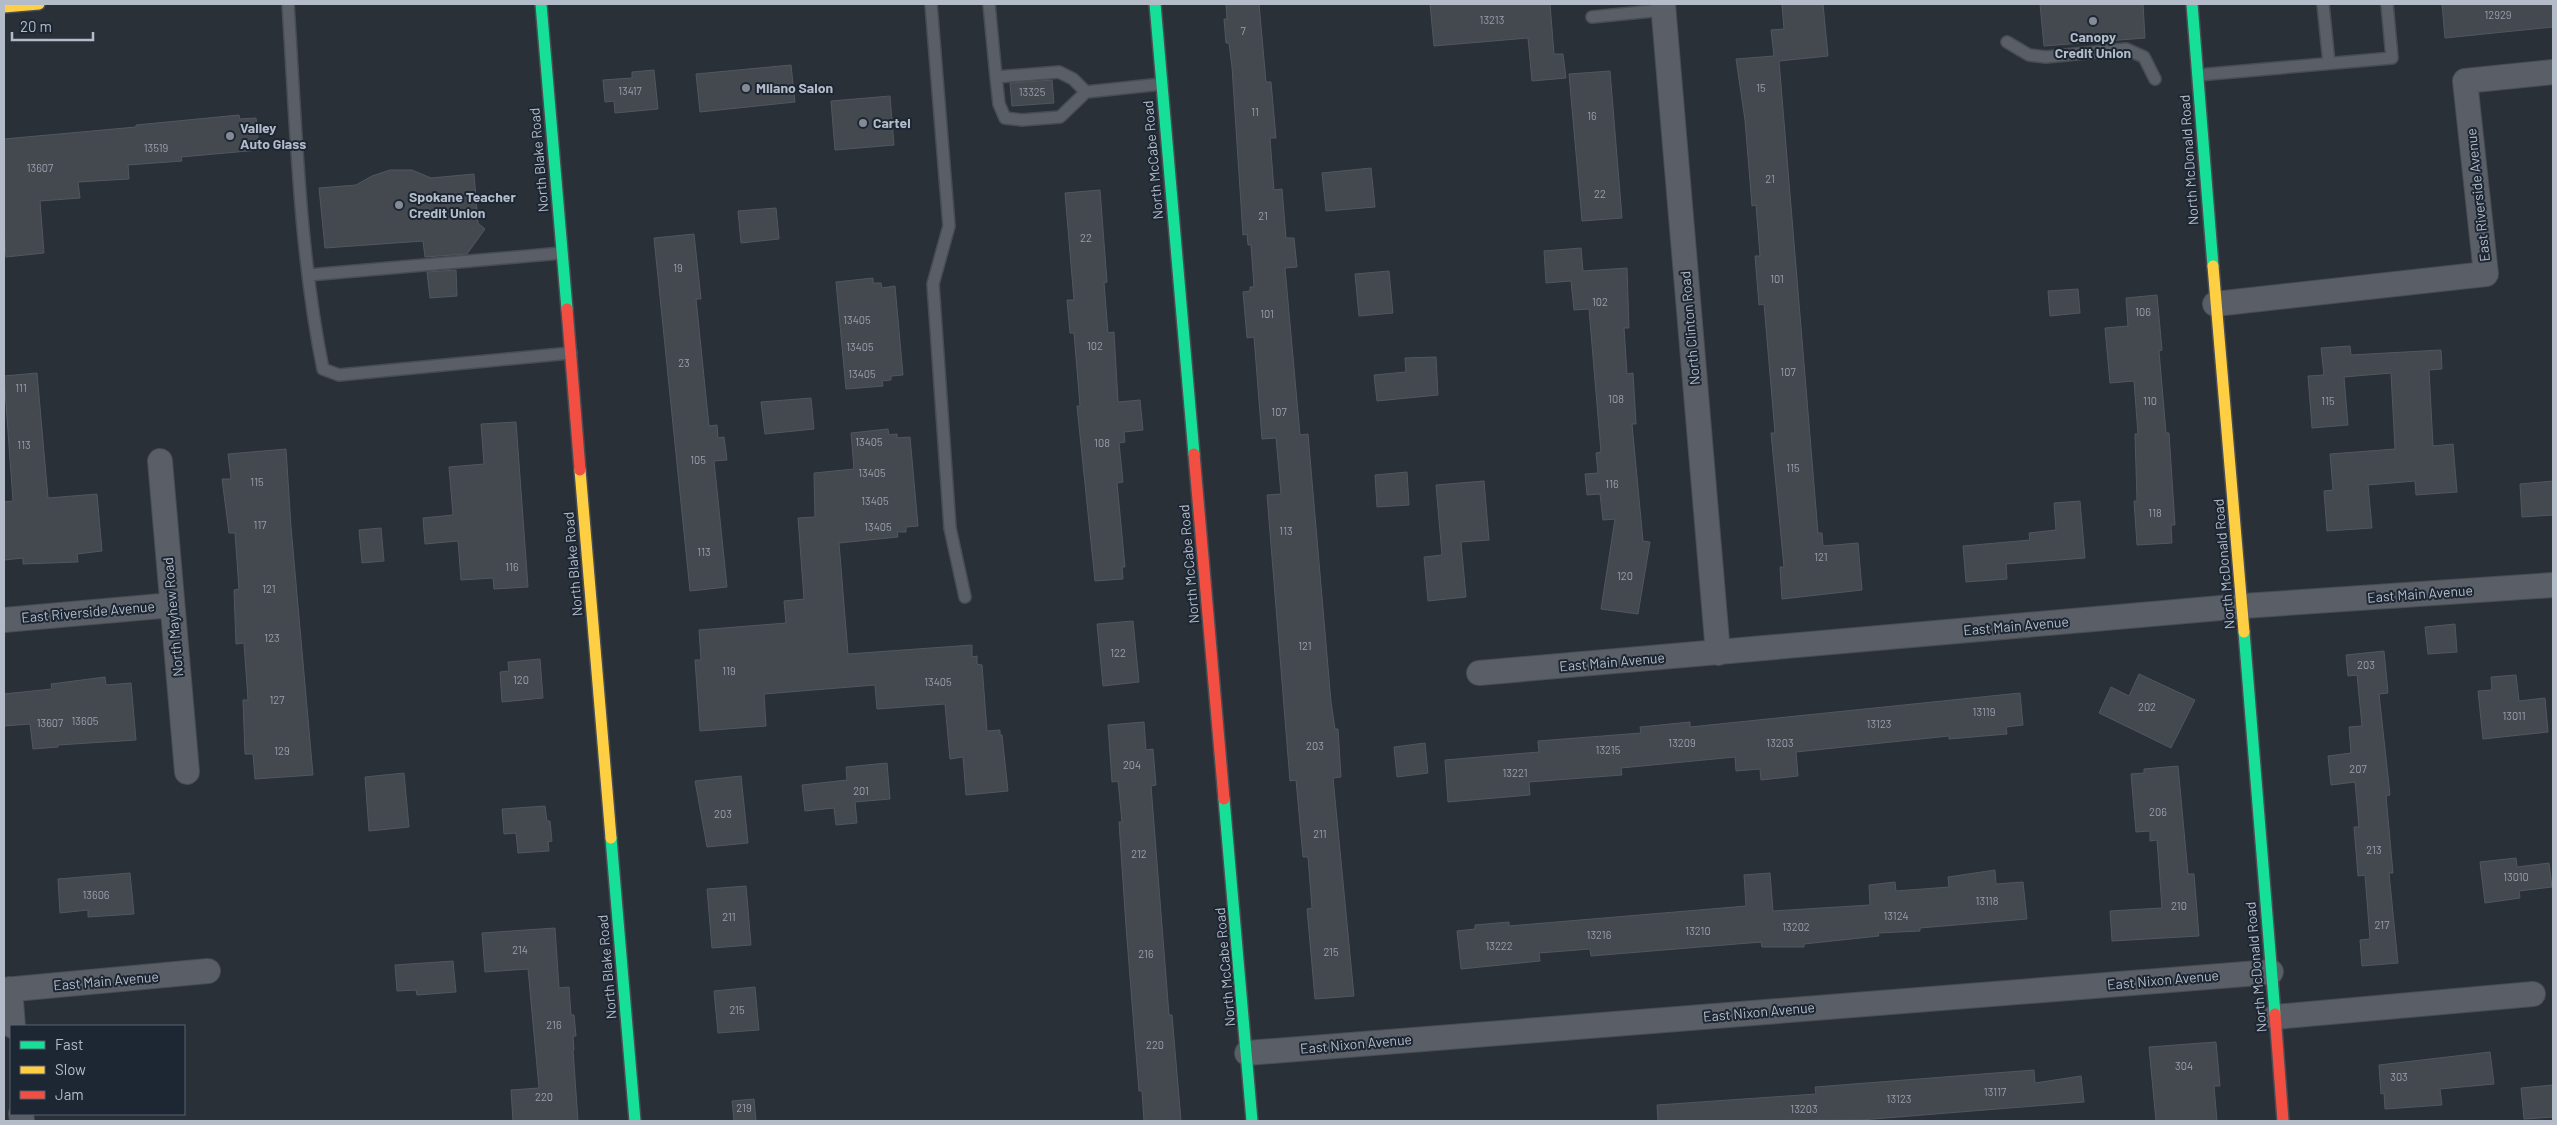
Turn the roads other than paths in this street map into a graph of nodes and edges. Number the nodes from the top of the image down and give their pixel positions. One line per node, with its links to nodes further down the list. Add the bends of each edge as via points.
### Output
1 (39, 4): 10 (street)
2 (288, 4): 22 (lane, via 292,88)
3 (541, 4): 21 (street, North Blake Road)
4 (931, 4): 27 (lane, via 949,226 933,284 950,528)
5 (989, 4): 17 (lane)
6 (1154, 4): 19 (street, North McCabe Road)
7 (2192, 4): 16 (street, North McDonald Road)
8 (2323, 4): 14 (lane)
9 (2387, 4): 14 (lane, via 2392,58)
10 (4, 7)
11 (1663, 7): 12 (lane); 31 (street, North Clinton Road)
12 (1592, 17)
13 (2007, 42): 18 (lane, via 2030,55 2046,57 2126,49 2144,58)
14 (2329, 63): 16 (lane)
15 (2553, 72): 23 (street, East Riverside Avenue, via 2465,81 2486,274)
16 (2198, 75): 23 (street, North McDonald Road)
17 (996, 77): 20 (lane, via 1058,72 1073,78); 20 (lane, via 1005,118 1060,117)
18 (2155, 79)
19 (1162, 84): 20 (lane); 40 (street, North McCabe Road)
20 (1086, 92)
21 (562, 253): 22 (lane); 24 (street, North Blake Road)
22 (309, 275): 24 (lane, via 323,369 339,375)
23 (2215, 304): 29 (street, North McDonald Road)
24 (570, 353): 41 (street, North Blake Road)
25 (160, 460): 28 (street, North Mayhew Road)
26 (2553, 585): 29 (street, East Main Avenue)
27 (965, 597)
28 (172, 605): 30 (street, East Riverside Avenue); 33 (street, North Mayhew Road)
29 (2243, 606): 31 (street, East Main Avenue); 35 (street, North McDonald Road)
30 (4, 620)
31 (1718, 653): 32 (street, East Main Avenue)
32 (1479, 672)
33 (187, 772)
34 (208, 971): 36 (street, East Main Avenue)
35 (2271, 972): 38 (street, North McDonald Road); 40 (street, East Nixon Avenue)
36 (7, 990): 39 (street)
37 (2533, 994): 38 (street)
38 (2275, 1017): 43 (street, North McDonald Road)
39 (13, 1025)
40 (1247, 1053): 42 (street, North McCabe Road)
41 (635, 1121)
42 (1252, 1121)
43 (2283, 1121)

